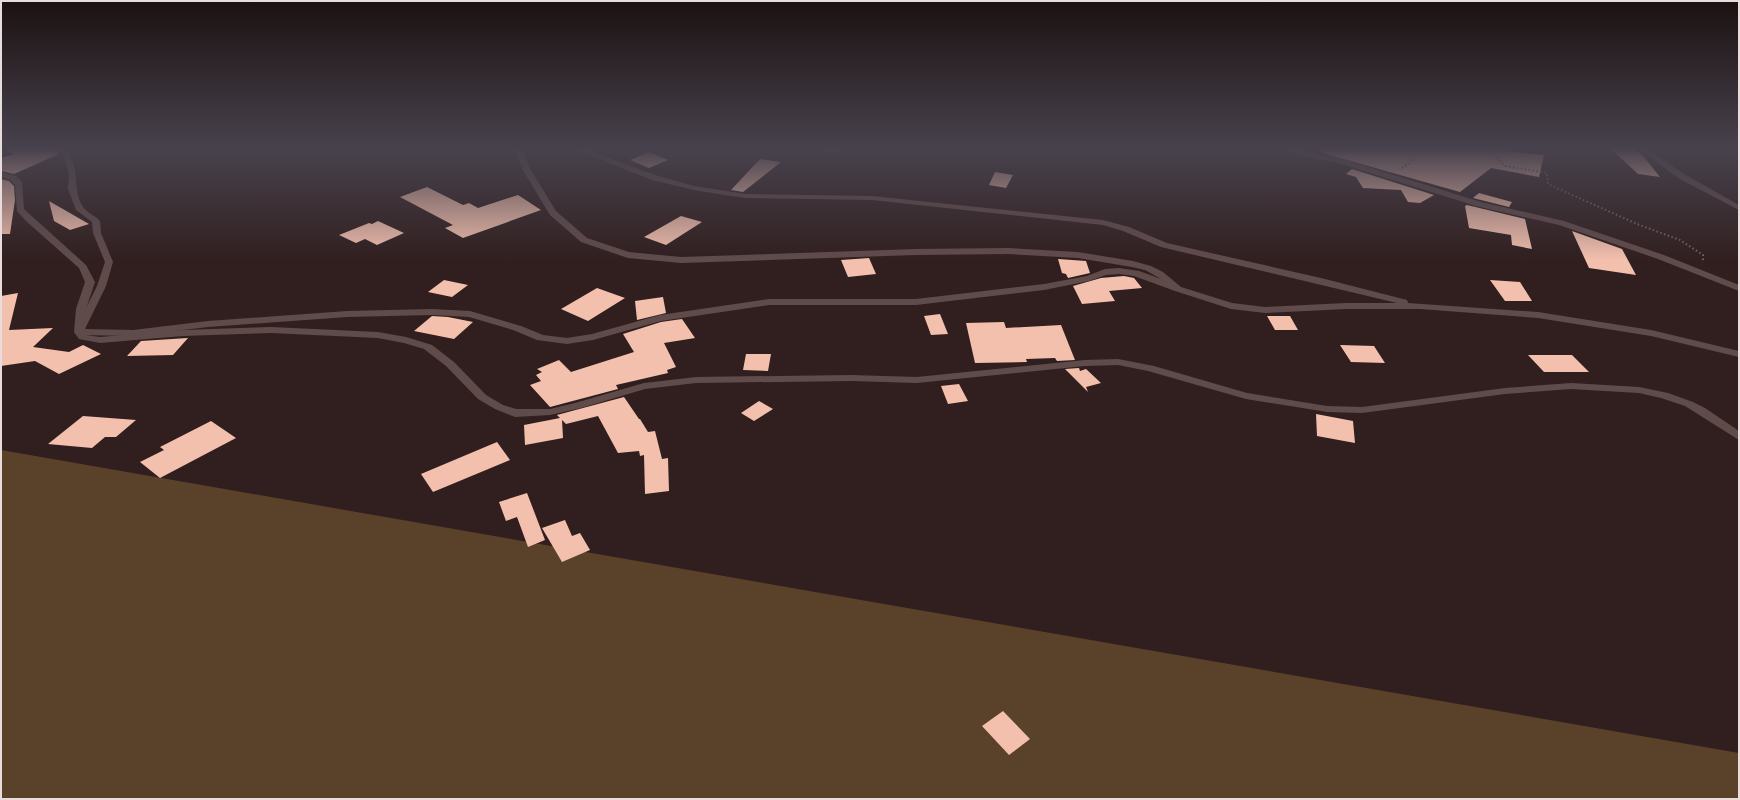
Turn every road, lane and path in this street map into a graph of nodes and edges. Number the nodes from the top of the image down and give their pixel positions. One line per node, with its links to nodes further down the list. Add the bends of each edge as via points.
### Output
1 (19, 186): 13 (street, via 20,209 83,267 90,282 81,309)
2 (72, 186): 13 (street, via 80,210 96,221 95,230 109,262 106,275)
3 (537, 186): 11 (street, via 553,213 584,240 628,255 681,260 915,252 1023,252 1133,264 1160,274)
4 (688, 186): 12 (street, via 746,196 872,198 1103,223 1164,245)
5 (1422, 186): 9 (street, via 1582,230)
6 (1554, 186): 9 (path, via 1695,247 1703,255)
7 (1700, 186): 8 (street)
8 (1739, 208)
9 (1703, 274): 10 (street)
10 (1739, 288)
11 (1178, 289): 12 (street, via 1231,306 1265,310); 13 (street, via 1136,273 1105,272 1089,278 1044,287 924,301 748,304 660,318 593,337 567,341 541,338 470,314 432,312 339,315 201,325 133,333)
12 (1420, 306): 14 (street, via 1538,315 1651,333)
13 (79, 332): 15 (street, via 83,337 100,340 183,333 271,330 378,335 428,347 450,364 482,397 515,413 550,412 644,386 696,380 917,380 1118,362 1150,368 1246,396 1327,409 1362,410 1490,392 1571,386 1639,390 1689,404)
14 (1739, 354)
15 (1739, 436)

